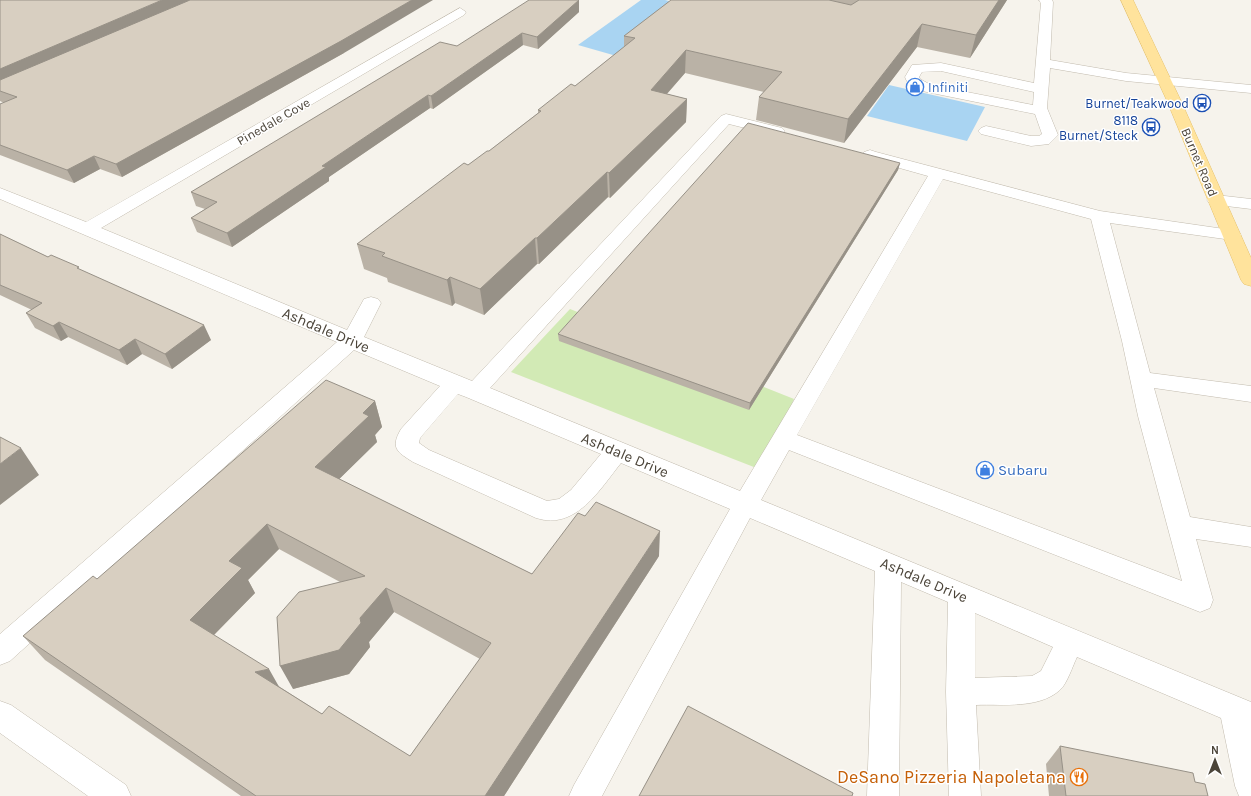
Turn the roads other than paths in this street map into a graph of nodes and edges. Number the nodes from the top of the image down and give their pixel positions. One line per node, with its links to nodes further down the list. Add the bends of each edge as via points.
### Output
1 (1045, 0): 4 (street, via 1047,2)
2 (1127, 0): 5 (main road, Burnet Road)
3 (460, 12): 17 (street, Pinedale Cove)
4 (1043, 63): 5 (street); 6 (street)
5 (1166, 82): 7 (street); 14 (main road, Burnet Road)
6 (1041, 89): 8 (street); 8 (street, via 941,66 917,68 912,77 914,82 927,88)
7 (1251, 89)
8 (1041, 111): 9 (street, via 1050,135 1044,141)
9 (986, 132)
10 (794, 136): 23 (street, via 726,119)
11 (855, 151): 12 (street)
12 (938, 173): 16 (street); 25 (street)
13 (0, 193): 17 (street, Ashdale Drive)
14 (1216, 200): 15 (street); 18 (main road, Burnet Road)
15 (1251, 204)
16 (1099, 216): 18 (street); 22 (street)
17 (85, 230): 21 (street, Ashdale Drive)
18 (1232, 235): 19 (main road, Burnet Road)
19 (1251, 280)
20 (371, 303): 21 (street)
21 (351, 341): 23 (street, Ashdale Drive); 33 (street)
22 (1141, 379): 24 (street); 28 (street)
23 (464, 388): 26 (street, Ashdale Drive); 26 (street, via 409,435 407,447 421,456 545,511 565,508 580,497)
24 (1251, 394)
25 (783, 439): 27 (street); 28 (street, via 1200,600)
26 (617, 451): 27 (street, Ashdale Drive)
27 (745, 505): 30 (street, Ashdale Drive); 39 (street)
28 (1180, 526): 29 (street)
29 (1251, 537)
30 (888, 565): 31 (street, Ashdale Drive); 40 (street)
31 (961, 595): 32 (street, Ashdale Drive); 34 (street)
32 (1071, 641): 34 (street, via 1051,680 1036,689); 35 (street, Ashdale Drive)
33 (0, 652)
34 (961, 692): 41 (street)
35 (1242, 712): 37 (street)
36 (0, 715): 38 (street)
37 (1251, 786)
38 (115, 796)
39 (585, 796)
40 (883, 796)
41 (965, 796)

